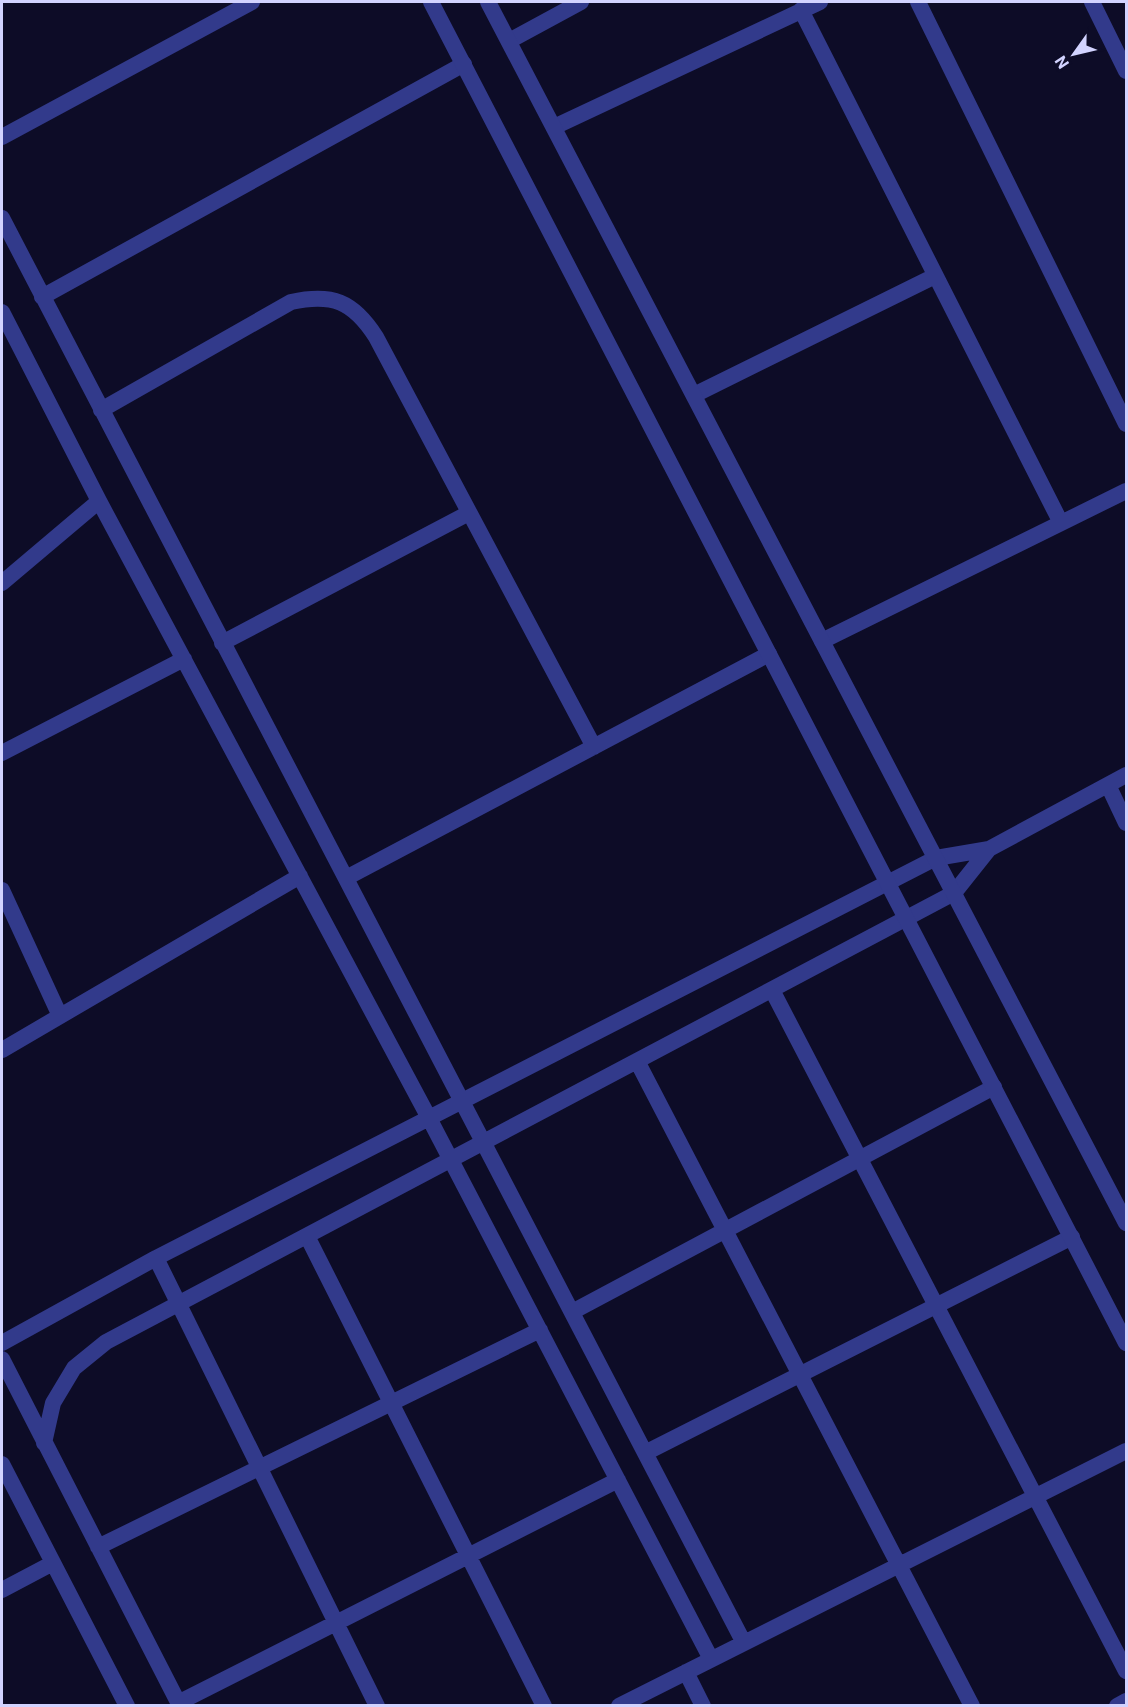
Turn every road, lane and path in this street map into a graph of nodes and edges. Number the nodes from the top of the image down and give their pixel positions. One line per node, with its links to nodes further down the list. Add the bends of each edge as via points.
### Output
1 (252, 2): 13 (street)
2 (431, 2): 10 (street)
3 (488, 2): 9 (street)
4 (581, 2): 9 (street)
5 (820, 2): 8 (street)
6 (918, 2): 20 (street)
7 (1092, 2): 11 (street)
8 (801, 10): 12 (street); 15 (street)
9 (509, 41): 12 (street)
10 (464, 64): 16 (street); 28 (street)
11 (1126, 71)
12 (554, 127): 18 (street)
13 (2, 137)
14 (2, 218): 16 (street)
15 (935, 276): 18 (street); 24 (street)
16 (42, 297): 19 (street)
17 (2, 312): 22 (street)
18 (694, 394): 26 (street)
19 (101, 410): 23 (street, via 291,302 331,299 350,307 376,337); 27 (street)
20 (1126, 424)
21 (1126, 491): 24 (street)
22 (99, 501): 25 (street); 29 (street)
23 (469, 513): 27 (street); 30 (street)
24 (1061, 523): 26 (street)
25 (2, 583)
26 (822, 641): 36 (street)
27 (222, 643): 38 (street)
28 (769, 654): 30 (street); 39 (street)
29 (184, 659): 31 (street); 37 (street)
30 (594, 747): 38 (street)
31 (2, 753)
32 (1126, 775): 33 (street)
33 (1108, 785): 34 (street); 35 (street)
34 (1126, 823)
35 (989, 849): 36 (street); 41 (street)
36 (936, 858): 39 (street); 41 (street)
37 (300, 876): 44 (street); 49 (street)
38 (346, 878): 48 (street)
39 (888, 882): 42 (street); 48 (street)
40 (2, 890): 44 (street)
41 (954, 893): 42 (street); 53 (street)
42 (907, 918): 43 (street); 47 (street)
43 (772, 990): 46 (street); 51 (street)
44 (60, 1016): 45 (street)
45 (2, 1050)
46 (637, 1061): 50 (street); 54 (street)
47 (994, 1087): 51 (street); 56 (street)
48 (461, 1101): 49 (street); 50 (street)
49 (429, 1118): 52 (street); 57 (street)
50 (483, 1143): 52 (street); 60 (street)
51 (860, 1159): 54 (street); 59 (street)
52 (451, 1160): 55 (street); 61 (street)
53 (1126, 1223)
54 (726, 1230): 60 (street); 65 (street)
55 (307, 1236): 58 (street); 66 (street)
56 (1072, 1237): 59 (street); 63 (street)
57 (156, 1258): 58 (street); 62 (street)
58 (179, 1304): 67 (street, via 106,1342 74,1368 53,1403); 71 (street)
59 (936, 1305): 65 (street); 73 (street)
60 (572, 1312): 69 (street)
61 (540, 1330): 66 (street); 72 (street)
62 (2, 1343)
63 (1126, 1343)
64 (2, 1359): 67 (street)
65 (800, 1374): 69 (street); 77 (street)
66 (391, 1403): 71 (street); 75 (street)
67 (44, 1443): 74 (street)
68 (1126, 1451): 73 (street)
69 (645, 1453): 80 (street)
70 (2, 1464): 76 (street)
71 (260, 1467): 74 (street); 79 (street)
72 (618, 1480): 75 (street); 81 (street)
73 (1036, 1497): 77 (street); 82 (street)
74 (98, 1547): 85 (street)
75 (468, 1556): 79 (street); 88 (street)
76 (53, 1563): 78 (street); 86 (street)
77 (899, 1565): 80 (street); 91 (street)
78 (2, 1590)
79 (336, 1623): 85 (street); 87 (street)
80 (744, 1643): 81 (street)
81 (711, 1659): 83 (street)
82 (1126, 1671)
83 (686, 1672): 89 (street); 90 (street)
84 (1126, 1701): 92 (street)
85 (179, 1704)
86 (127, 1706)
87 (377, 1706)
88 (544, 1706)
89 (619, 1706)
90 (703, 1706)
91 (972, 1706)
92 (1117, 1706)

